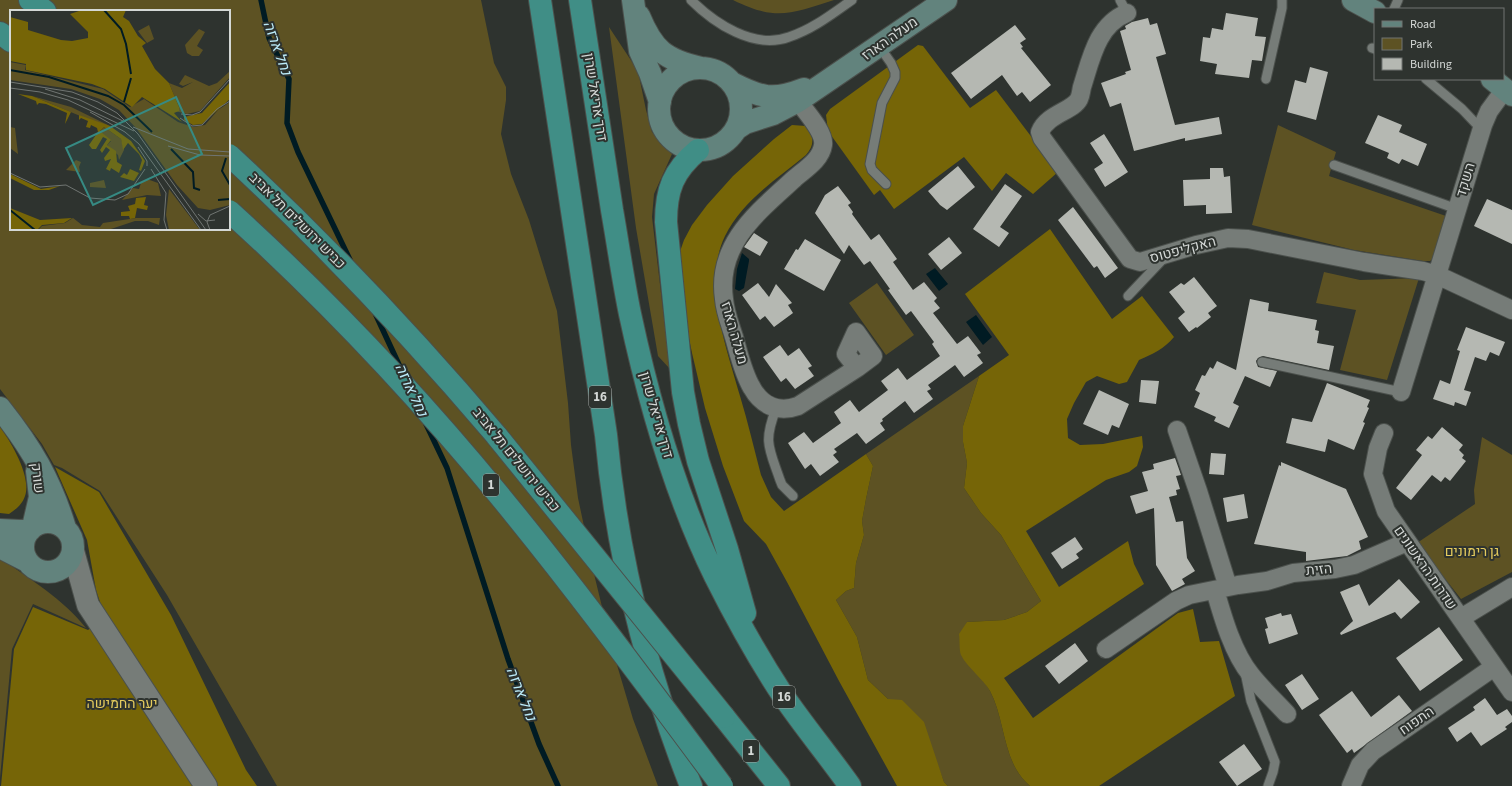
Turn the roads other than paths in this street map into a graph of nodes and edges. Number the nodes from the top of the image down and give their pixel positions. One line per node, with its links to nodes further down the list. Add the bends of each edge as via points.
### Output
1 (30, 0): 11 (highway)
2 (580, 0): 56 (highway, דרך אריאל שרון / 16, via 621,262 643,371 662,439 699,540)
3 (633, 0): 16 (main road, via 639,17 659,49 669,58); 23 (main road, via 640,51)
4 (690, 0): 5 (lane, via 719,24 752,38 771,40 789,38 809,29)
5 (852, 0)
6 (946, 0): 15 (main road, מעלה הארז)
7 (1282, 0): 18 (lane)
8 (1353, 0): 12 (main road)
9 (541, 6): 62 (highway, 16, via 606,435 616,521 650,666)
10 (1123, 7): 32 (street, האקליפטוס, via 1119,16 1110,23 1101,36 1077,102 1044,123 1040,132 1130,259 1140,262)
11 (44, 10)
12 (1374, 11)
13 (0, 33): 14 (highway)
14 (10, 40)
15 (879, 46): 17 (main road, מעלה הארז); 29 (lane, via 891,63 895,78 882,103 870,164 872,170)
16 (701, 68): 20 (main road, via 724,75); 23 (main road, via 679,74 670,81)
17 (833, 78): 20 (main road, מעלה הארז, via 783,96 754,94); 22 (main road, מעלה הארז)
18 (1266, 79)
19 (1427, 80): 25 (lane, via 1462,109)
20 (732, 83): 24 (main road, via 738,92 742,112)
21 (1503, 88): 25 (street, השקד, via 1489,111)
22 (798, 101): 24 (main road, מעלה הארז); 40 (street, מעלה הארז, via 819,130 822,150 814,161 748,222 729,254 723,281 725,309 749,382 758,396)
23 (660, 102): 26 (main road, via 662,124 668,134 683,146)
24 (736, 129): 26 (main road, via 719,145)
25 (1482, 130): 30 (street, השקד)
26 (698, 150): 56 (highway, via 674,176 666,204 683,392 698,461 727,549)
27 (230, 156): 64 (highway, כביש ירושלים תל אביב / 1, bridge, via 366,289 452,383)
28 (1334, 165): 30 (lane)
29 (886, 184)
30 (1457, 208): 33 (street, השקד)
31 (230, 212): 63 (highway, 1, bridge, via 286,263 429,413 568,580)
32 (1170, 252): 33 (street, האקליפטוס, via 1228,238 1248,239 1364,262 1423,270); 34 (lane)
33 (1437, 275): 35 (street, האקליפטוס); 38 (street)
34 (1128, 296)
35 (1512, 310)
36 (1262, 362): 38 (lane)
37 (857, 368): 40 (street, via 798,406)
38 (1401, 392)
39 (0, 408): 43 (main road)
40 (776, 409): 44 (lane, via 769,429 768,444 782,485)
41 (1177, 430): 53 (street, via 1198,491)
42 (1384, 433): 48 (street, שדרות הראשונים, via 1373,474 1386,512)
43 (34, 456): 45 (main road, שורק, via 53,493); 46 (main road, שורק, via 40,498)
44 (793, 496)
45 (65, 528): 46 (main road, via 50,522); 50 (main road, via 72,539)
46 (31, 529): 47 (main road); 51 (main road, via 23,543)
47 (0, 530)
48 (1407, 542): 53 (street, הזית, via 1354,565 1293,573 1267,581); 54 (street, שדרות הראשונים)
49 (0, 547): 51 (main road)
50 (73, 551): 51 (main road, via 69,563 55,572 39,571); 61 (street, via 88,605)
51 (27, 561)
52 (1512, 587): 54 (street)
53 (1221, 588): 55 (street, הזית, via 1189,595 1176,601); 57 (street, via 1225,623)
54 (1461, 618): 58 (street, שדרות הראשונים)
55 (1106, 649)
56 (757, 655): 65 (highway, דרך אריאל שרון / 16, via 813,738)
57 (1244, 664): 60 (street); 66 (lane, via 1250,701 1275,762)
58 (1494, 667): 59 (street, שדרות הראשונים); 67 (street, התפוח, via 1373,751 1360,765)
59 (1512, 692)
60 (1287, 714)
61 (206, 786)
62 (691, 786)
63 (722, 786)
64 (779, 786)
65 (850, 786)
66 (1268, 786)
67 (1351, 786)

